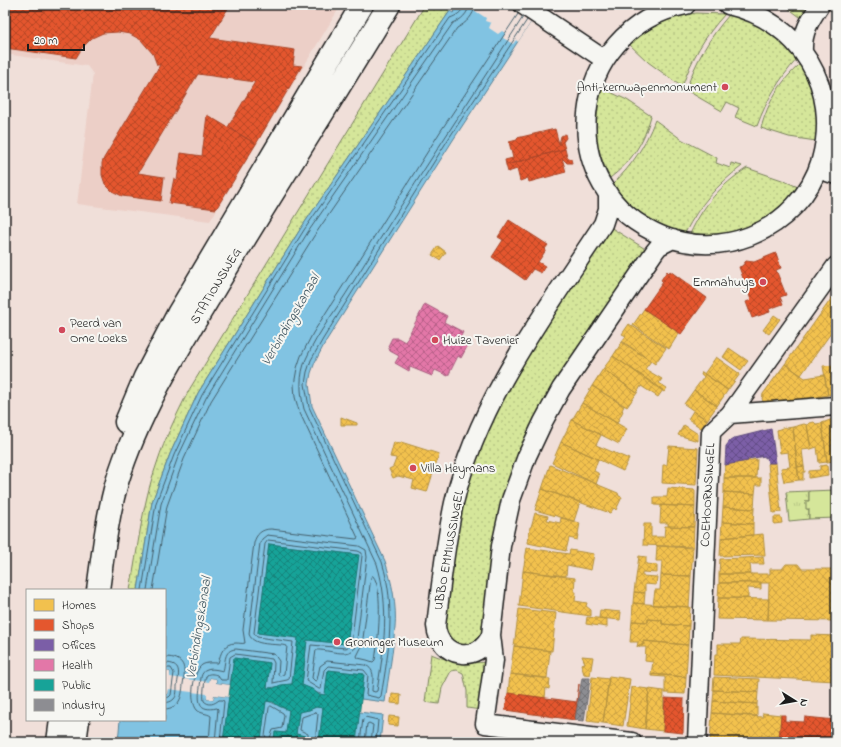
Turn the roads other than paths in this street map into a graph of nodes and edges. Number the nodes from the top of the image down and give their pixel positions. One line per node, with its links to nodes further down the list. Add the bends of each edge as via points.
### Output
1 (362, 5): 16 (main road, STATIONSWEG, via 178,314 145,377 109,471)
2 (389, 5): 17 (main road, STATIONSWEG, via 190,330 142,421 114,494)
3 (686, 5): 8 (street, via 659,13 642,22 626,34)
4 (820, 5): 7 (street, via 806,28)
5 (738, 6): 7 (street, via 773,23)
6 (530, 9): 8 (street)
7 (802, 51): 9 (street, via 817,76 825,105 827,135)
8 (605, 60): 11 (street, via 590,93 586,132 592,162)
9 (818, 169): 10 (street); 12 (street, via 794,206 780,220 763,231 715,244 695,244)
10 (836, 175)
11 (608, 193): 12 (street, via 632,218 648,229); 18 (street, UBBO EMMIUSSINGEL, via 608,209 603,224 525,343 486,416 466,463 454,503 436,632 447,648 467,654 480,650)
12 (673, 239): 18 (street, via 654,251 561,389 542,422 512,500 501,546)
13 (836, 266): 15 (street, COEHOORNSINGEL)
14 (836, 406): 15 (street)
15 (730, 414): 24 (street, COEHOORNSINGEL, via 711,432)
16 (83, 589)
17 (98, 589)
18 (491, 635): 23 (street, via 494,660 485,724)
19 (61, 721): 21 (main road)
20 (78, 721): 22 (main road)
21 (58, 742)
22 (74, 742)
23 (632, 742)
24 (697, 742)

